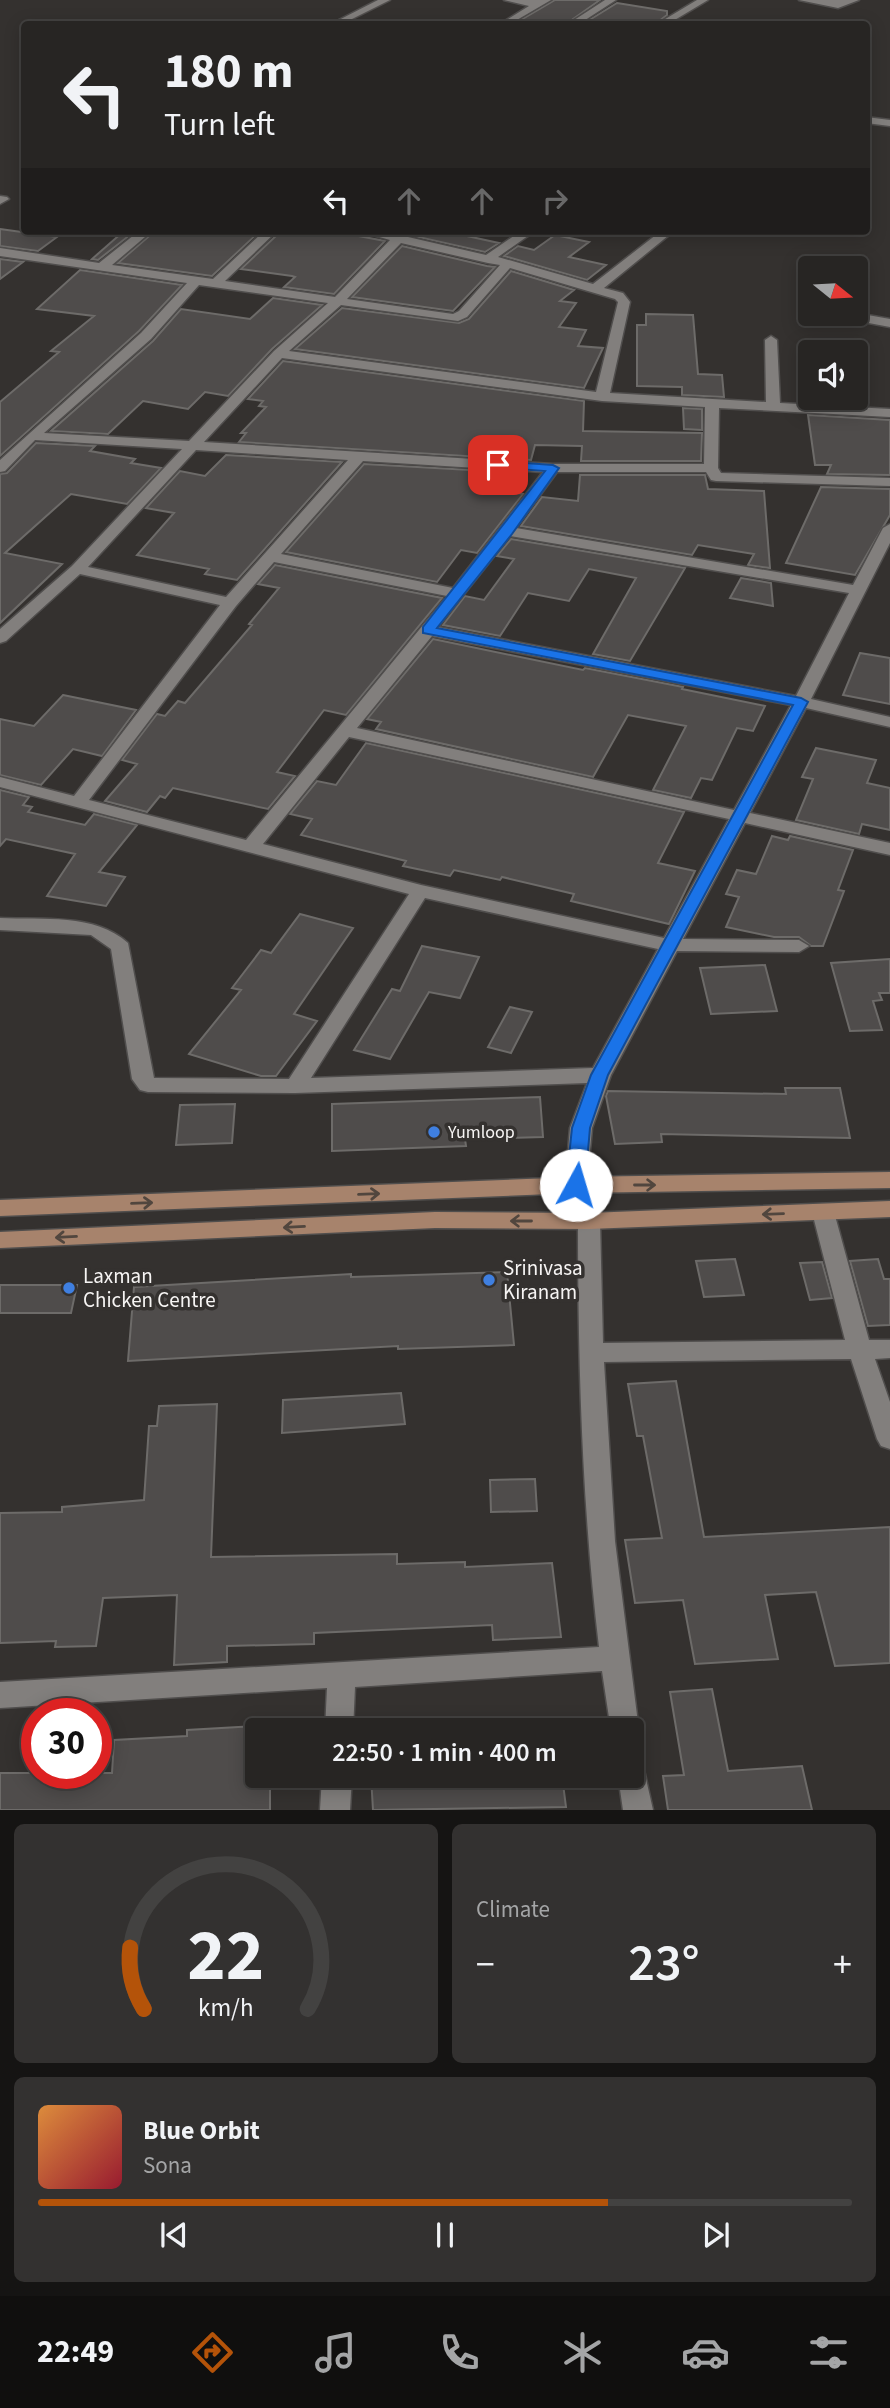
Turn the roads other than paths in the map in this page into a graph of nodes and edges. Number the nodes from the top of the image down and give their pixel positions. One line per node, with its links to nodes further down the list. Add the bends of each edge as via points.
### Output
1 (386, 0): 8 (street)
2 (509, 0): 7 (street)
3 (611, 0): 10 (street)
4 (703, 0): 11 (street)
5 (804, 0): 6 (street, via 838,5)
6 (854, 0)
7 (542, 2): 9 (street)
8 (342, 21)
9 (509, 21)
10 (578, 21)
11 (667, 21)
12 (870, 120): 13 (street)
13 (890, 123)
14 (141, 235): 22 (street)
15 (267, 235): 24 (street)
16 (404, 235): 20 (street); 26 (street)
17 (523, 235): 20 (street)
18 (663, 235): 25 (street)
19 (0, 252): 22 (street)
20 (488, 259): 21 (street)
21 (508, 263): 25 (street); 26 (street, via 460,317)
22 (103, 266): 23 (street)
23 (195, 282): 24 (street); 35 (street, via 146,336)
24 (214, 285): 26 (street)
25 (596, 288): 31 (street, via 624,302)
26 (337, 302): 30 (street)
27 (868, 319): 28 (street)
28 (890, 323)
29 (771, 340): 33 (street)
30 (279, 354): 31 (street); 36 (street)
31 (602, 397): 32 (street)
32 (712, 403): 33 (street); 40 (street)
33 (773, 406): 34 (street)
34 (890, 413)
35 (32, 436): 36 (street); 38 (street)
36 (188, 448): 37 (street); 45 (street)
37 (359, 456): 39 (street); 44 (street)
38 (0, 468)
39 (553, 468): 40 (street); 43 (street)
40 (711, 468): 41 (street, via 713,475 724,478)
41 (890, 482)
42 (890, 528): 46 (street)
43 (508, 531): 46 (street); 47 (street)
44 (270, 557): 47 (street); 48 (street)
45 (78, 569): 48 (street); 50 (street)
46 (859, 590): 51 (street)
47 (456, 593): 49 (street)
48 (230, 603): 55 (street)
49 (428, 630): 51 (street); 53 (street)
50 (0, 638)
51 (801, 702): 52 (street); 56 (street)
52 (890, 722)
53 (343, 730): 56 (street); 57 (street)
54 (0, 782): 55 (street)
55 (78, 802): 57 (street)
56 (741, 817): 58 (street); 61 (street)
57 (250, 848): 59 (street)
58 (890, 849)
59 (420, 891): 61 (street); 64 (street)
60 (0, 924): 64 (street, via 95,929 121,947 143,1079 148,1085)
61 (670, 945): 62 (street); 63 (street)
62 (799, 946)
63 (600, 1075): 64 (street); 66 (street, via 581,1128)
64 (295, 1086)
65 (890, 1180): 66 (main road, one-way to 65)
66 (576, 1185): 67 (main road, one-way to 66)
67 (0, 1208)
68 (890, 1209): 69 (main road)
69 (823, 1212): 70 (main road, one-way to 70); 73 (street)
70 (589, 1222): 71 (main road, one-way to 71, via 435,1220); 74 (street)
71 (0, 1240)
72 (890, 1349): 73 (street)
73 (860, 1350): 74 (street); 75 (street)
74 (590, 1353): 76 (street)
75 (890, 1438)
76 (613, 1658): 77 (street); 80 (street)
77 (342, 1675): 78 (street); 79 (street)
78 (0, 1695)
79 (340, 1718)
80 (623, 1718)
81 (336, 1788): 83 (street)
82 (635, 1788): 84 (street)
83 (335, 1810)
84 (638, 1810)

